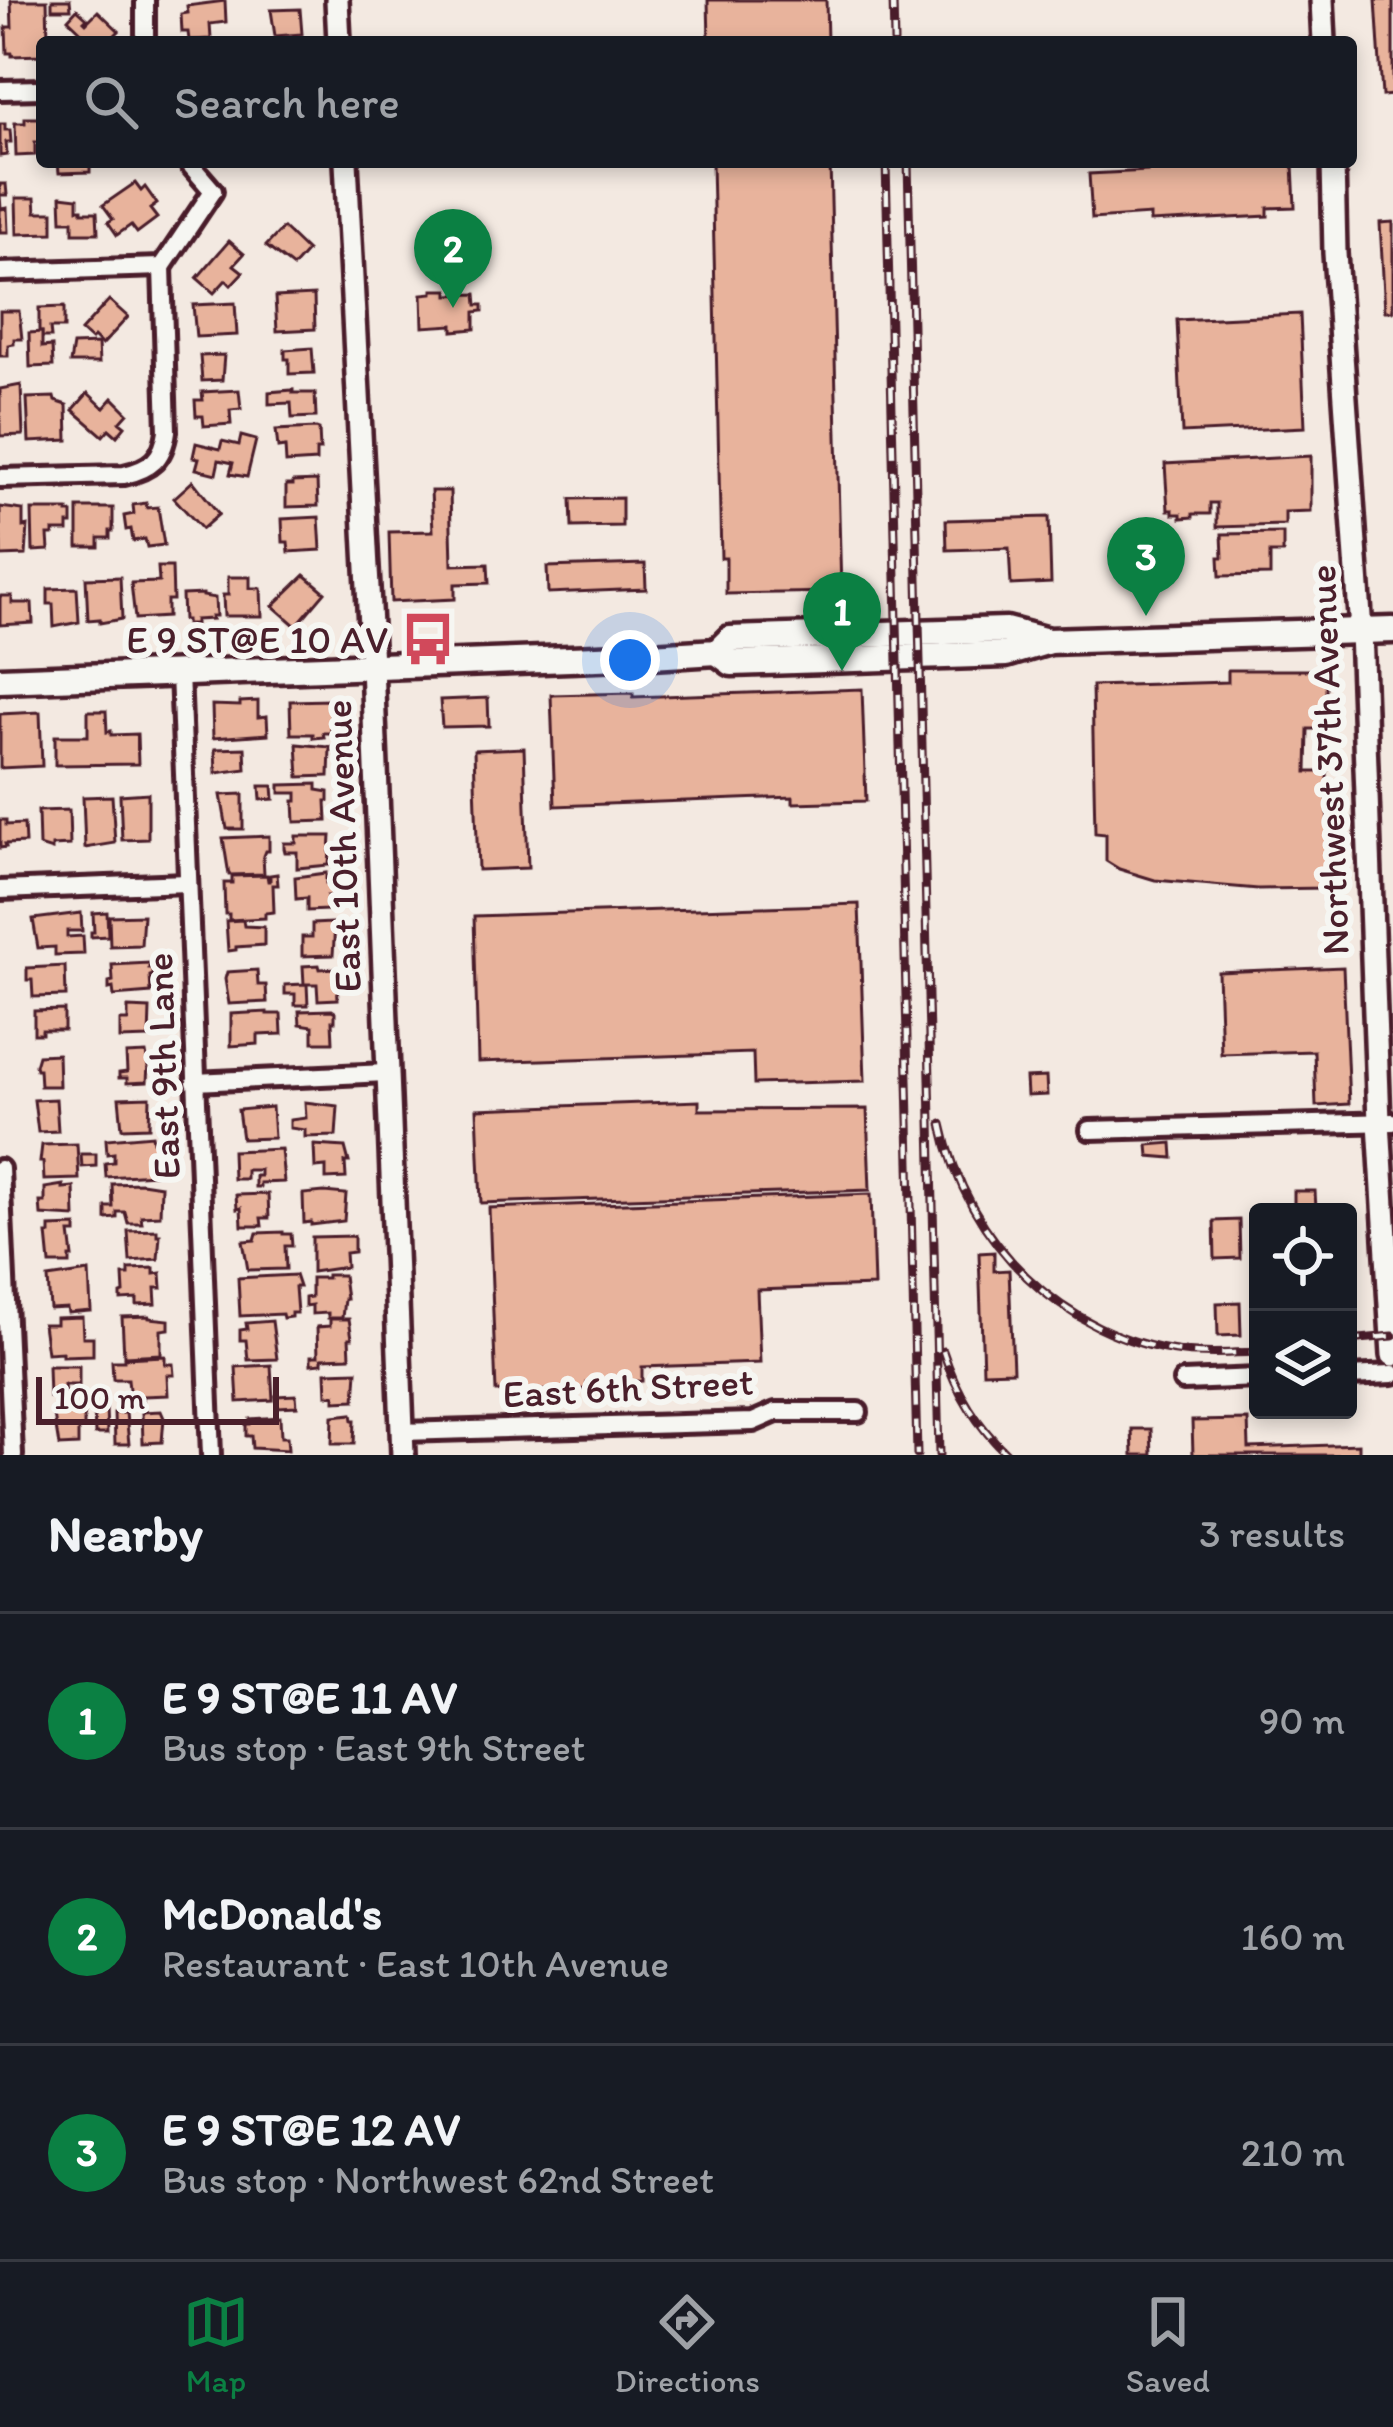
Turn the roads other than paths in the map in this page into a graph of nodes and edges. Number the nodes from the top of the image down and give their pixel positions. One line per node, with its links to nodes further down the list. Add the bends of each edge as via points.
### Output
1 (145, 0): 4 (street)
2 (337, 0): 5 (street)
3 (1322, 0): 6 (street)
4 (145, 36)
5 (339, 36)
6 (1324, 36)
7 (36, 89): 8 (street)
8 (0, 90)
9 (193, 168): 12 (street, via 213,191)
10 (346, 168): 17 (street, East 10th Avenue)
11 (1333, 168): 16 (street, Northwest 37th Avenue)
12 (162, 267): 13 (street); 14 (street, via 167,431 153,464 124,475)
13 (0, 272)
14 (0, 478)
15 (1393, 630): 16 (main road)
16 (1360, 631): 17 (main road, via 1048,641 1006,654 919,644 732,663 717,652); 24 (street, Northwest 37th Avenue)
17 (372, 665): 18 (main road); 22 (street, East 10th Avenue)
18 (180, 674): 19 (main road); 20 (street, East 9th Lane)
19 (0, 680)
20 (188, 883): 21 (street); 23 (street, East 9th Lane)
21 (0, 890)
22 (386, 1073): 23 (street); 33 (street, East 10th Avenue)
23 (195, 1082): 35 (street, East 9th Lane)
24 (1386, 1122): 25 (street); 27 (street, Northwest 37th Avenue)
25 (1090, 1130)
26 (0, 1168): 34 (street)
27 (1393, 1354)
28 (1393, 1374): 29 (street)
29 (1357, 1376)
30 (1249, 1378): 31 (street)
31 (1183, 1381)
32 (858, 1412): 33 (street, East 6th Street)
33 (402, 1432): 36 (street, East 10th Avenue)
34 (13, 1455)
35 (211, 1455)
36 (403, 1455)

